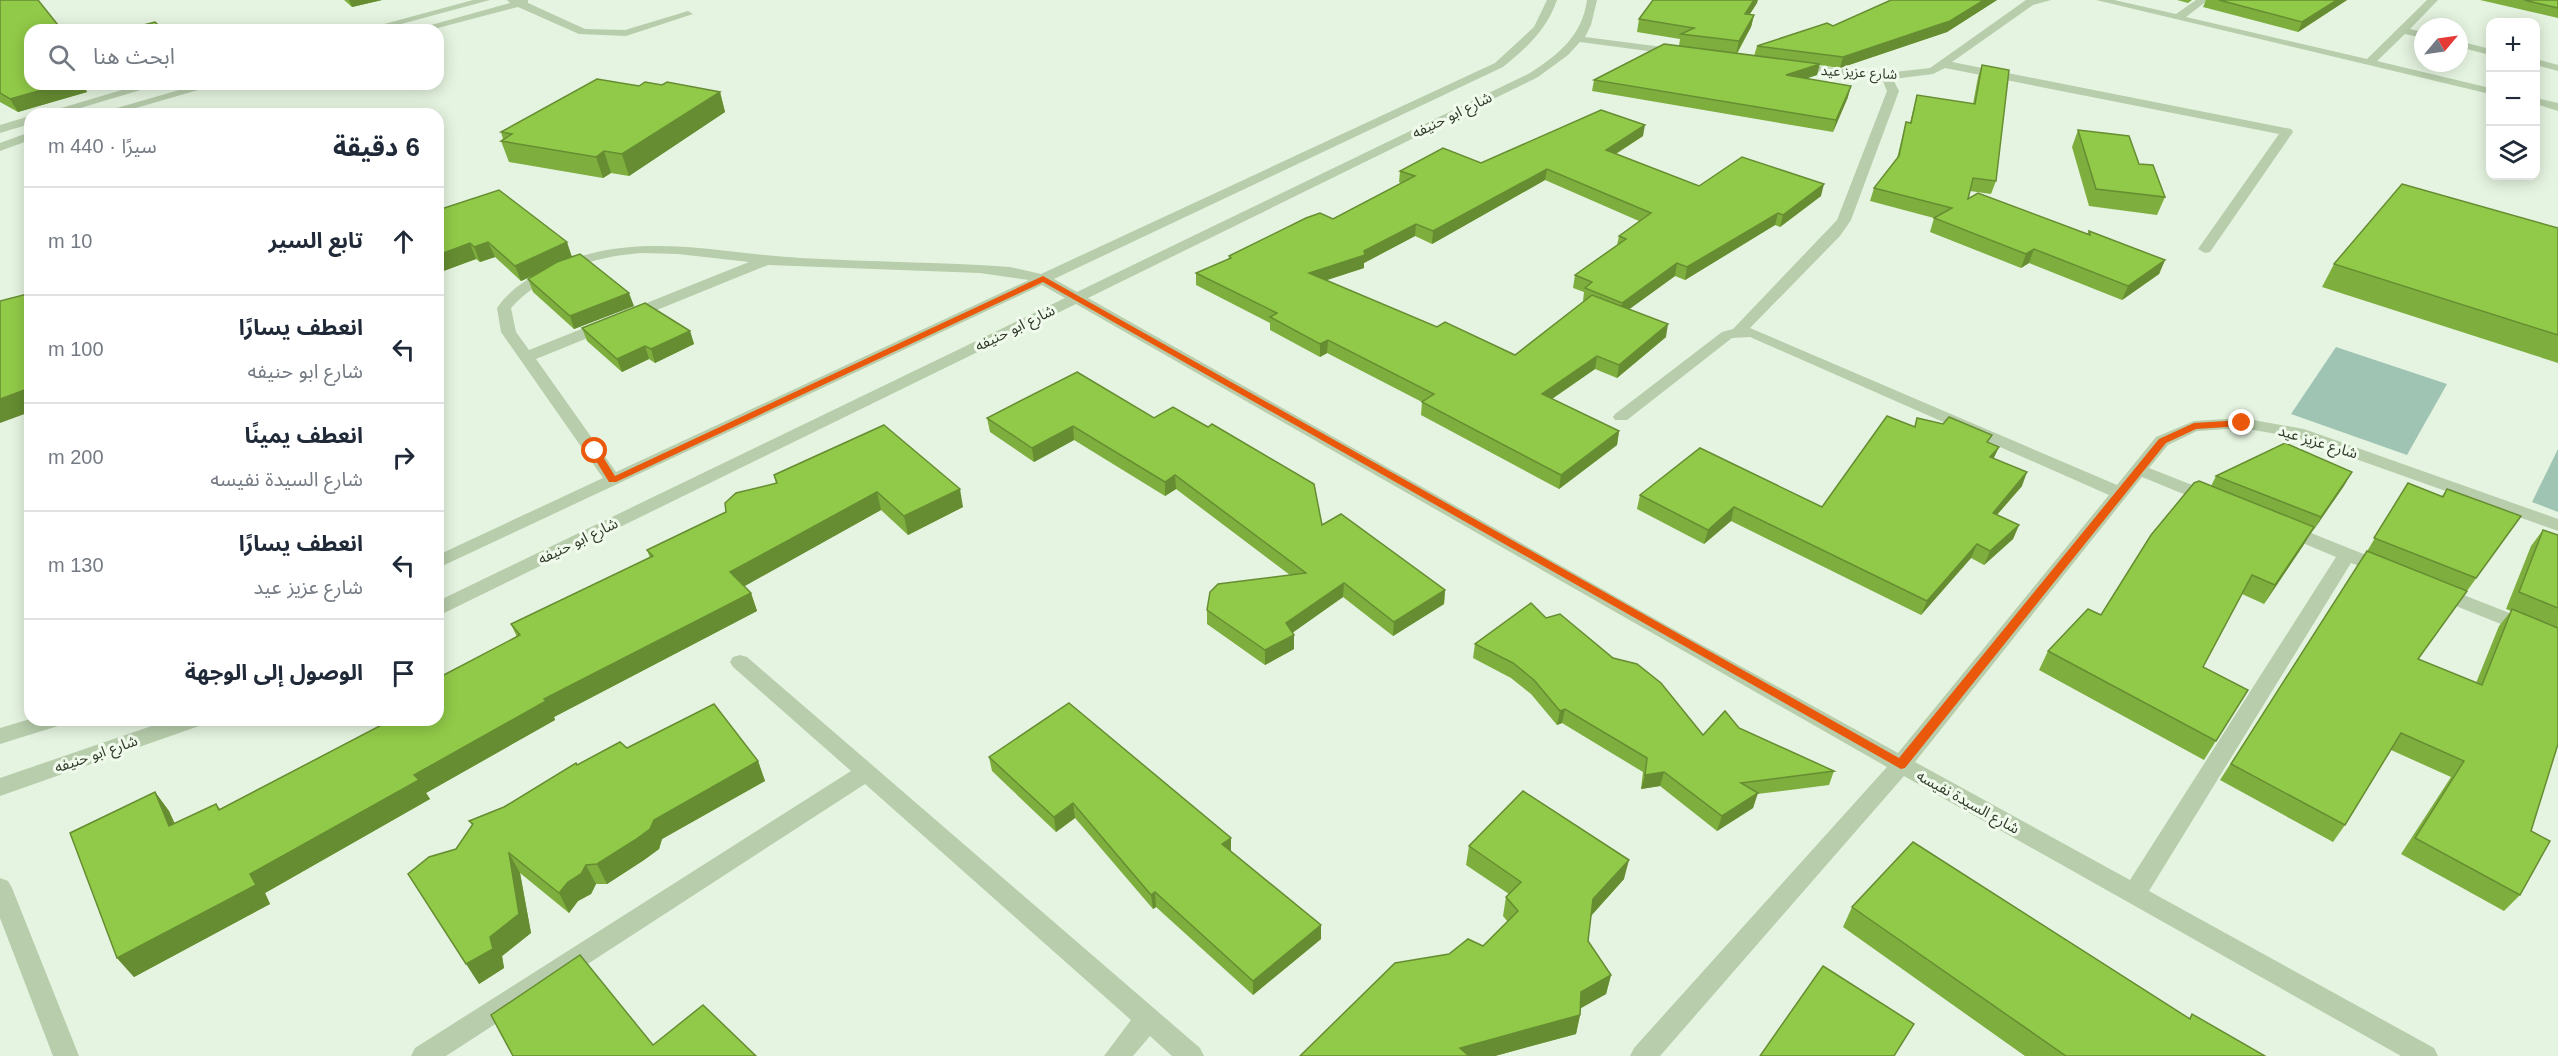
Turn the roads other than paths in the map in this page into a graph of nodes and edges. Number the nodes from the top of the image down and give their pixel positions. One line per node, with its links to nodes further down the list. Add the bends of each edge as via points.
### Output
1 (485, 0): 12 (street)
2 (532, 0): 9 (street)
3 (1552, 0): 39 (street, شارع ابو حنيفه, via 1547,17 1529,41 1499,64)
4 (1592, 0): 16 (street, شارع ابو حنيفه, via 1591,16)
5 (2046, 0): 21 (street, شارع عزيز عيد, via 2030,2)
6 (2101, 0): 11 (street)
7 (2203, 0): 11 (street)
8 (2433, 0): 14 (street)
9 (515, 2): 10 (street, via 583,32 626,33); 13 (street)
10 (688, 14)
11 (2179, 17): 20 (street)
12 (391, 24)
13 (439, 24)
14 (2402, 30): 15 (street); 20 (street)
15 (2414, 33)
16 (1579, 39): 19 (street); 40 (street, شارع ابو حنيفه, via 1534,75)
17 (2468, 46): 18 (street)
18 (2486, 51)
19 (1692, 54)
20 (2370, 62): 28 (street)
21 (1943, 64): 25 (street, شارع عزيز عيد, via 1933,71); 37 (street, via 2287,132)
22 (2540, 64): 24 (street)
23 (1781, 65): 25 (street, شارع عزيز عيد)
24 (2558, 68)
25 (1886, 76): 41 (street, via 1893,91 1844,219 1835,233)
26 (133, 90): 31 (street)
27 (191, 90): 32 (street)
28 (2486, 90)
29 (2540, 102): 30 (street)
30 (2558, 106)
31 (69, 108)
32 (124, 108)
33 (24, 122): 34 (street)
34 (0, 129)
35 (24, 138): 36 (street)
36 (0, 147)
37 (2205, 249)
38 (768, 260): 39 (street, شارع السيدة نفيسه, via 986,269); 42 (street); 42 (street, شارع السيدة نفيسه, via 643,248 604,254 560,270 513,295 504,308 509,332)
39 (1043, 279): 40 (street, شارع السيدة نفيسه); 45 (street, شارع ابو حنيفه)
40 (1077, 298): 54 (street, شارع ابو حنيفه); 60 (street, شارع السيدة نفيسه)
41 (1738, 332): 43 (street, via 1727,335); 46 (street, via 1753,333)
42 (526, 357): 45 (street, شارع السيدة نفيسه)
43 (1621, 417)
44 (2139, 470): 46 (street, شارع عزيز عيد); 47 (street); 49 (street, شارع عزيز عيد, via 2162,441 2194,426 2242,423 2298,433)
45 (613, 480): 51 (street, شارع ابو حنيفه)
46 (2120, 492): 60 (street, شارع عزيز عيد)
47 (2226, 505)
48 (2270, 523): 50 (street)
49 (2558, 525)
50 (2347, 554): 52 (street); 64 (street)
51 (444, 559)
52 (2399, 575)
53 (2421, 584): 55 (street)
54 (444, 606)
55 (2558, 640)
56 (740, 662): 61 (street)
57 (32, 726): 59 (street)
58 (175, 726): 62 (street, شارع ابو حنيفه)
59 (0, 736)
60 (1901, 765): 64 (street, شارع السيدة نفيسه); 70 (street, شارع عزيز عيد)
61 (867, 772): 65 (street); 67 (street)
62 (0, 787)
63 (0, 888): 66 (street)
64 (2134, 894): 71 (street, شارع السيدة نفيسه)
65 (1149, 1019): 68 (street); 69 (street)
66 (66, 1056)
67 (424, 1056)
68 (1117, 1056)
69 (1191, 1056)
70 (1643, 1056)
71 (2425, 1056)

